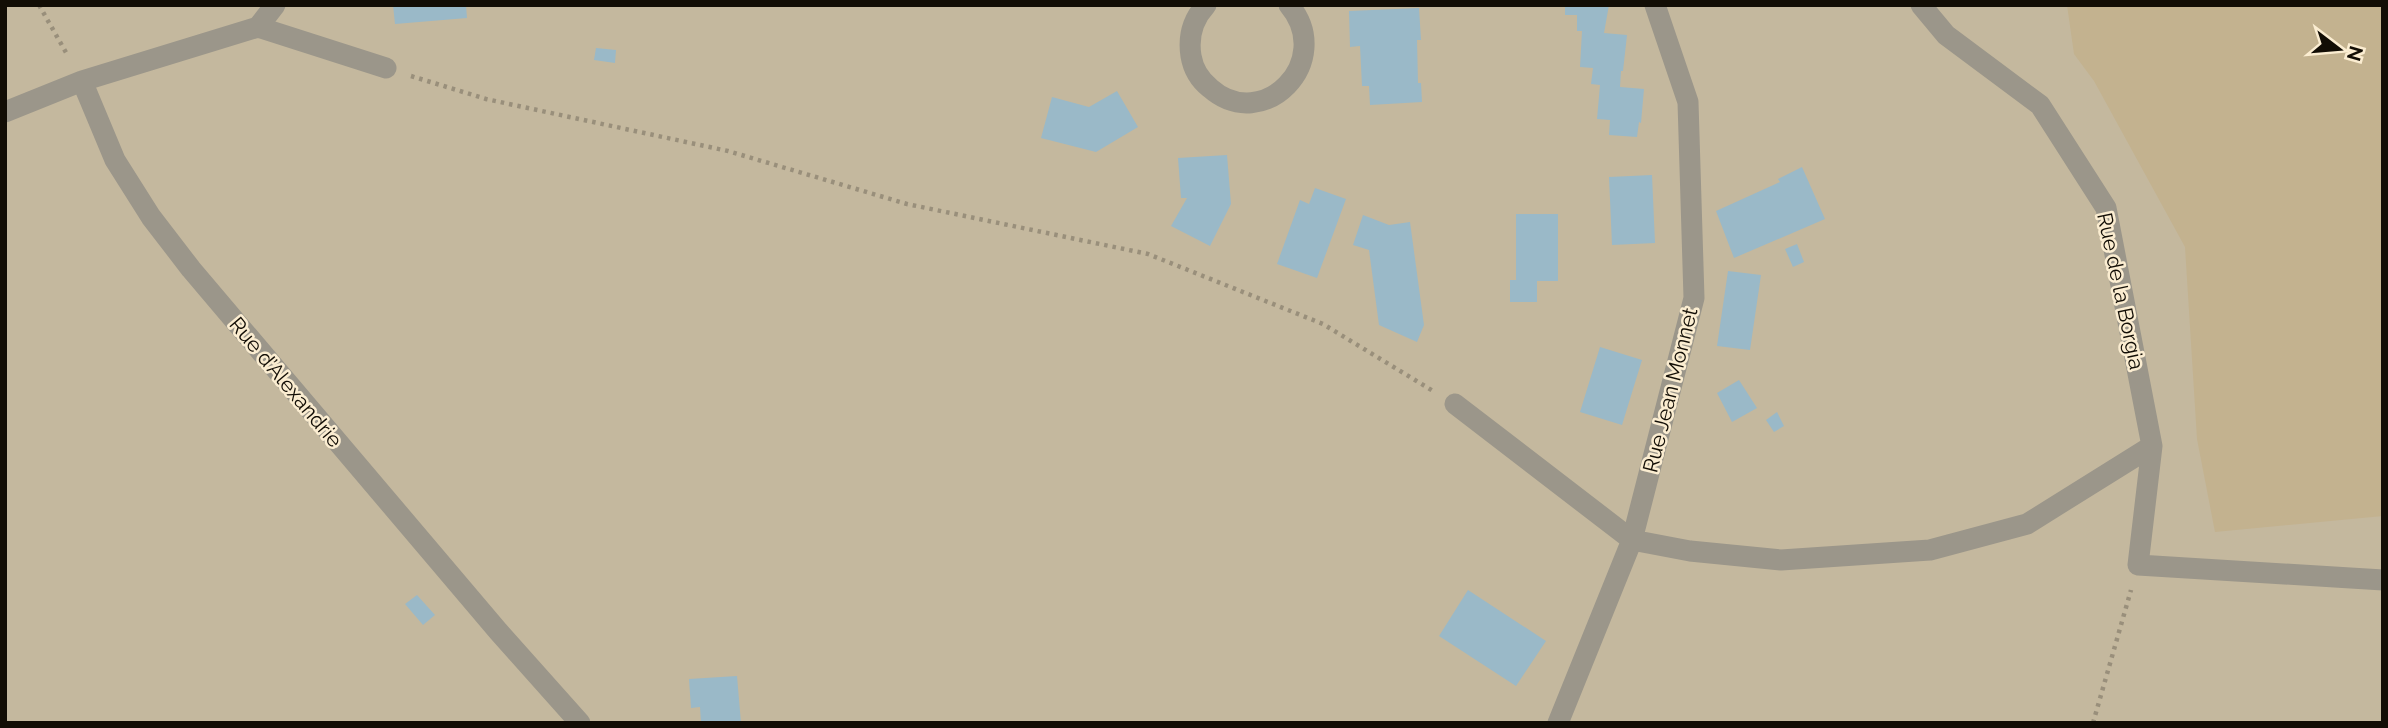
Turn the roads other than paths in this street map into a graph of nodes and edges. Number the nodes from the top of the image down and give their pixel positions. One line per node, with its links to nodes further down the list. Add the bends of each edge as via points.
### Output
1 (275, 5): 7 (street)
2 (1185, 5): 8 (street)
3 (1206, 5): 8 (street)
4 (1289, 5): 8 (street, via 1302,26 1304,56 1289,84 1264,100 1231,100 1206,85 1191,58)
5 (1655, 5): 14 (street, Rue Jean Monnet, via 1688,102 1694,298)
6 (1921, 5): 13 (street, Rue de la Borgia, via 1945,35 2040,105 2106,208)
7 (258, 27): 9 (street); 10 (street)
8 (1192, 28)
9 (386, 68)
10 (82, 81): 11 (street); 16 (street, Rue d’Alexandrie, via 115,160 183,259)
11 (5, 112)
12 (1455, 404): 14 (street)
13 (2152, 446): 14 (street, via 2027,524 1930,550 1781,560); 15 (street, Rue de la Borgia, via 2138,565)
14 (1632, 540): 17 (street, Rue Jean Monnet)
15 (2383, 580)
16 (580, 723)
17 (1558, 723)

